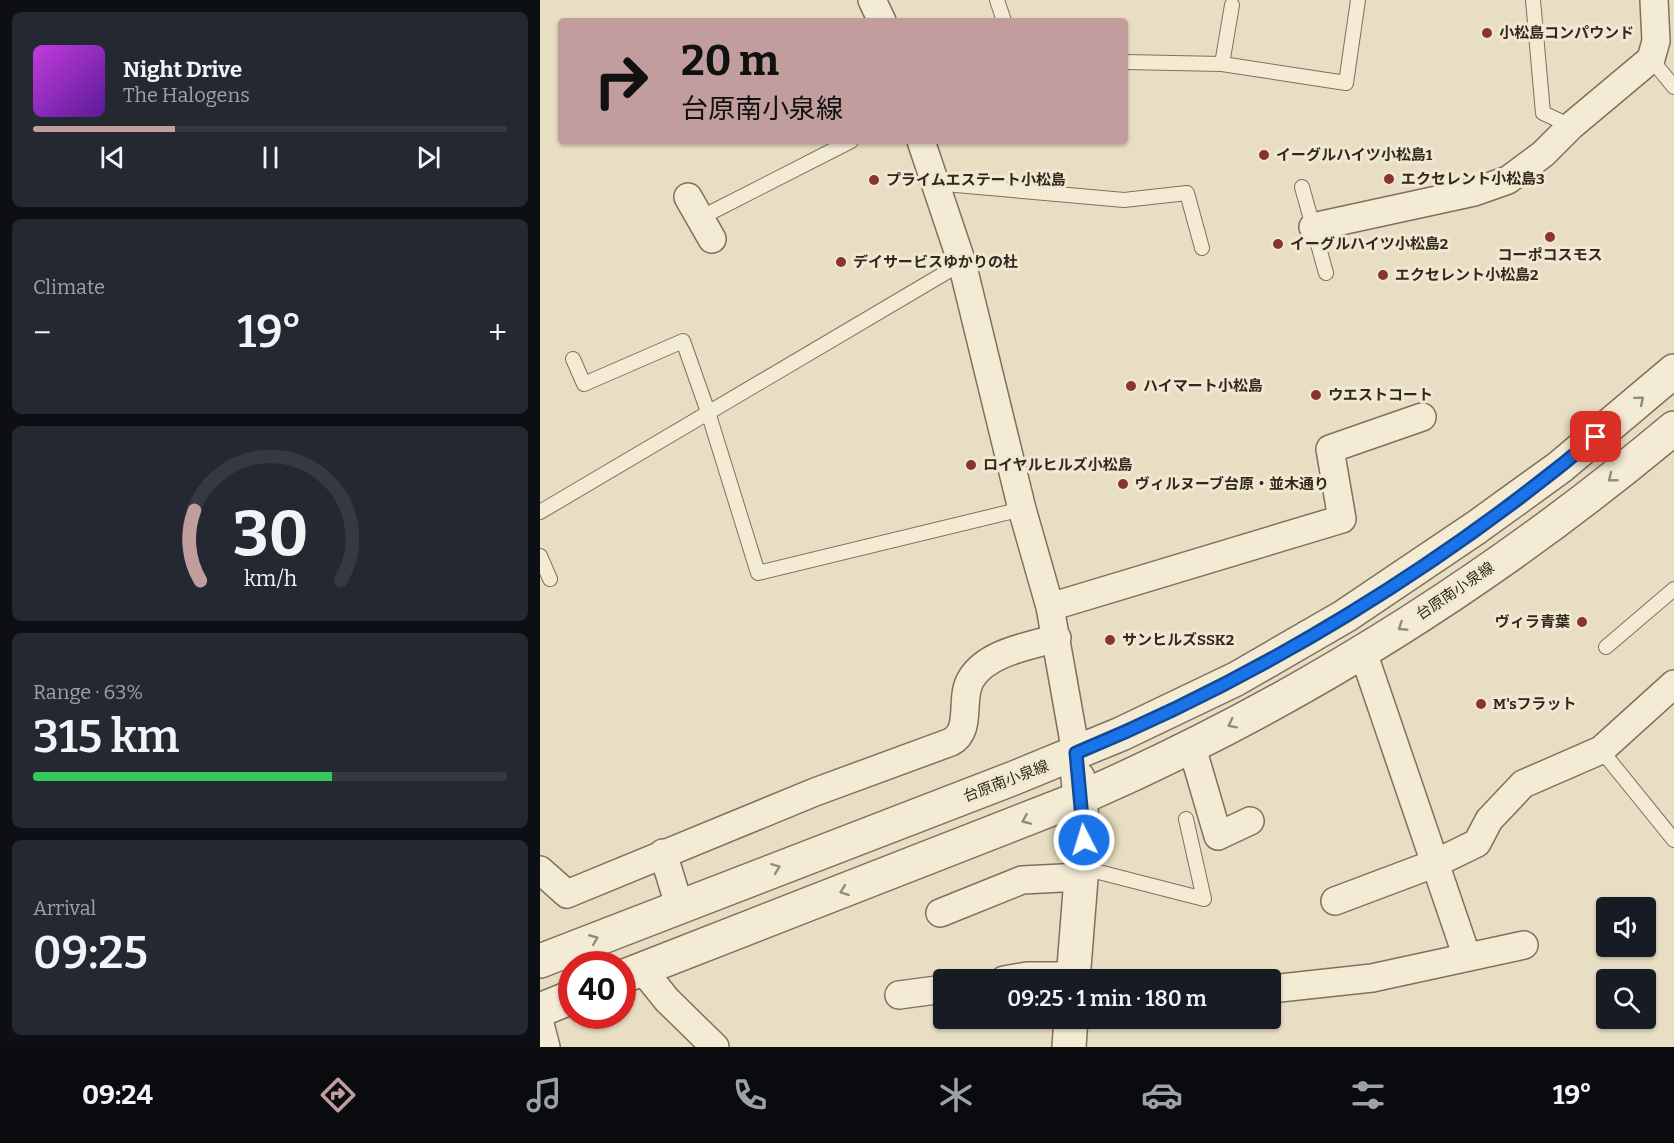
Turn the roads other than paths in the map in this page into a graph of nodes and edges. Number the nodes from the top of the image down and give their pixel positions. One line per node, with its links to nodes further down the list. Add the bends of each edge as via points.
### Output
1 (872, 0): 7 (street)
2 (997, 0): 8 (lane)
3 (1358, 0): 11 (lane, via 1346,83)
4 (1533, 0): 13 (lane, via 1543,112)
5 (1654, 0): 9 (street, via 1656,41)
6 (1232, 4): 11 (lane)
7 (881, 18)
8 (1003, 18)
9 (1652, 59): 12 (lane); 13 (street)
10 (1128, 62): 11 (lane)
11 (1222, 64)
12 (1674, 87)
13 (1571, 126): 19 (street, via 1509,180 1474,192)
14 (845, 144): 18 (lane)
15 (922, 144): 16 (street)
16 (933, 183): 20 (lane, via 1124,201 1187,193); 21 (street)
17 (1302, 187): 19 (lane)
18 (700, 218)
19 (1313, 227): 22 (lane)
20 (1202, 248)
21 (962, 263): 25 (lane); 30 (street)
22 (1326, 273)
23 (573, 359): 25 (lane, via 584,384 683,341)
24 (1674, 370): 28 (street, 台原南小泉線, one-way to 24)
25 (708, 412): 30 (lane, via 758,573); 31 (lane)
26 (1422, 417): 35 (street, via 1330,449 1342,519)
27 (1674, 428): 29 (street, 台原南小泉線, one-way to 29)
28 (1560, 467): 29 (street); 42 (street, 台原南小泉線, via 1345,616 1236,679)
29 (1585, 500): 38 (street, 台原南小泉線, one-way to 38)
30 (1022, 508): 35 (street)
31 (540, 512)
32 (540, 556): 33 (lane)
33 (550, 579)
34 (1674, 589): 37 (lane)
35 (1050, 607): 36 (street)
36 (1057, 638): 42 (street); 47 (street, via 997,657 983,666 971,679 964,724 956,739)
37 (1606, 647)
38 (1364, 652): 40 (street, 台原南小泉線, one-way to 40); 48 (street)
39 (1674, 684): 41 (street)
40 (1191, 744): 43 (street, 台原南小泉線); 45 (street, via 1218,836)
41 (1601, 750): 46 (lane); 48 (street, via 1523,784 1489,820 1477,843)
42 (1076, 753): 43 (street); 52 (street, 台原南小泉線, one-way to 42)
43 (1080, 798): 50 (street); 58 (street, 台原南小泉線, one-way to 58)
44 (1186, 819): 50 (lane, via 1204,898)
45 (1250, 821)
46 (1674, 840)
47 (663, 853): 49 (street, via 567,894); 52 (street)
48 (1436, 863): 51 (street); 55 (street)
49 (540, 870)
50 (1082, 872): 53 (street, via 1022,880); 57 (street)
51 (1335, 901)
52 (679, 905): 56 (street, 台原南小泉線, one-way to 52)
53 (940, 913)
54 (1524, 945): 55 (street)
55 (1467, 957): 60 (street, via 1372,978)
56 (540, 961)
57 (1075, 969)
58 (636, 971)
59 (636, 976): 68 (street)
60 (1281, 988)
61 (933, 990): 62 (street)
62 (899, 995)
63 (558, 1003): 64 (street)
64 (540, 1010)
65 (540, 1024): 67 (street)
66 (1070, 1029): 69 (street)
67 (546, 1047)
68 (715, 1047)
69 (1069, 1047)

